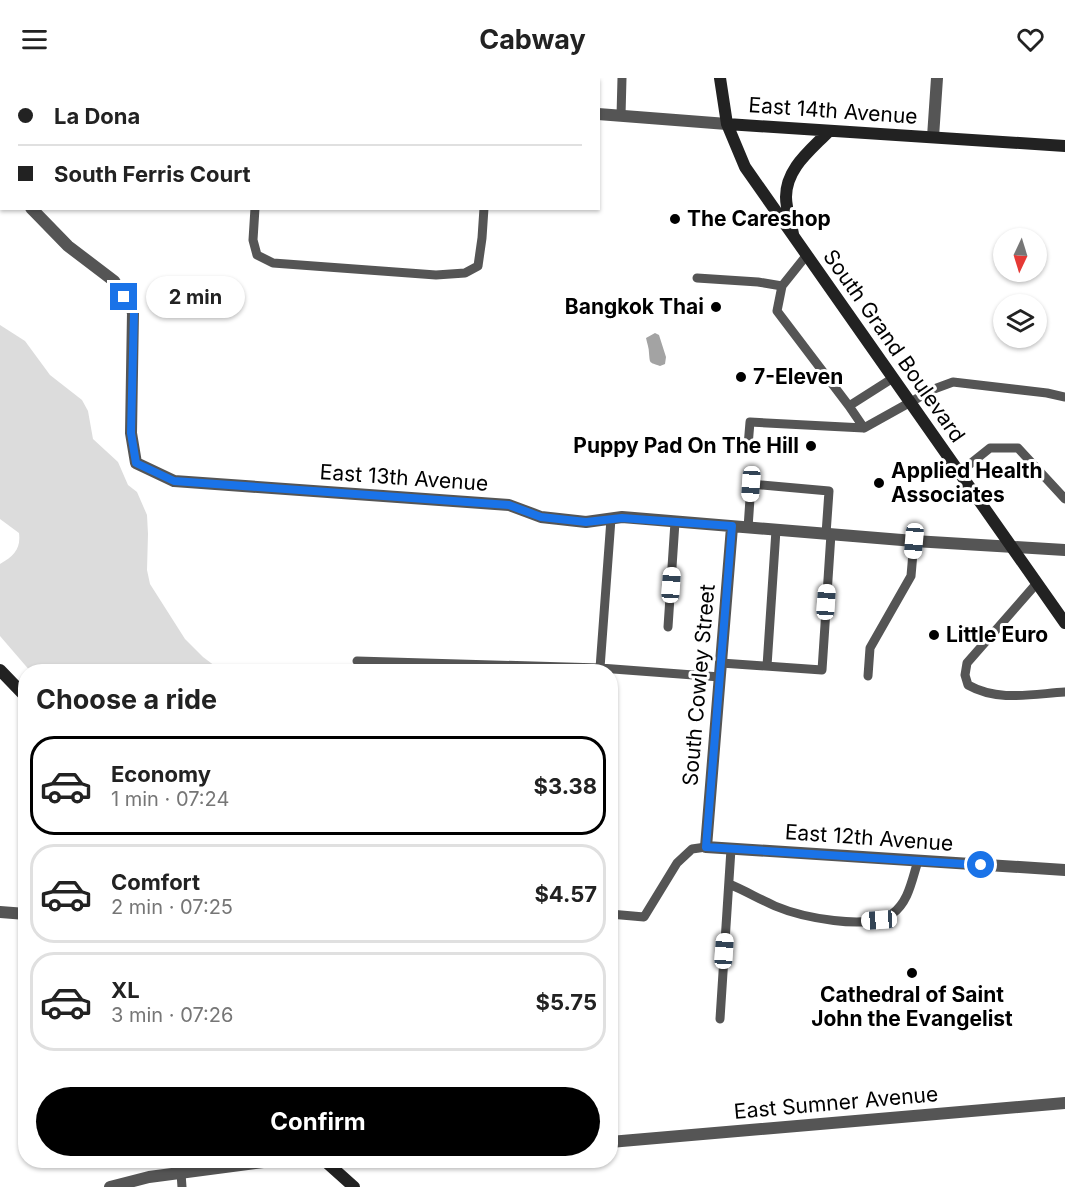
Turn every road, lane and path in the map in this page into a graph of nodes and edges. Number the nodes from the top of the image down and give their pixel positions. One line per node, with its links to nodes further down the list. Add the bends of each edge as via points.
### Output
1 (622, 78): 5 (lane)
2 (720, 78): 6 (main road, South Grand Boulevard)
3 (937, 78): 8 (street)
4 (600, 114): 5 (street, East 14th Avenue)
5 (621, 116): 6 (street, East 14th Avenue)
6 (727, 124): 7 (main road, East 14th Avenue); 13 (main road, South Grand Boulevard, via 745,167)
7 (829, 131): 8 (main road, East 14th Avenue); 13 (main road, via 798,162 789,179 786,198)
8 (933, 137): 9 (main road, East 14th Avenue)
9 (1065, 146)
10 (33, 210): 25 (street, East 13th Avenue, via 68,246 114,281 134,312 131,433 136,463 174,481 509,505 541,517 586,522)
11 (255, 210): 12 (lane, via 253,240 258,255 273,263 436,275 465,273 478,266)
12 (484, 210)
13 (794, 238): 14 (main road, South Grand Boulevard)
14 (806, 256): 16 (lane); 17 (main road, South Grand Boulevard)
15 (697, 278): 16 (lane)
16 (782, 286): 20 (lane, via 777,311)
17 (893, 378): 19 (main road, South Grand Boulevard); 20 (lane)
18 (1065, 397): 19 (lane, via 953,382)
19 (909, 402): 21 (lane); 23 (main road, South Grand Boulevard)
20 (849, 406): 21 (lane)
21 (864, 428): 22 (lane, via 750,422)
22 (748, 446)
23 (960, 472): 24 (lane, via 990,448 1018,448); 32 (main road, South Grand Boulevard)
24 (1065, 500)
25 (611, 519): 26 (street, East 13th Avenue); 40 (lane)
26 (675, 522): 27 (street, East 13th Avenue); 36 (lane)
27 (732, 526): 28 (street, East 13th Avenue); 38 (street, South Cowley Street)
28 (748, 528): 29 (street, East 13th Avenue); 30 (lane, via 751,484 829,490)
29 (777, 530): 30 (street, East 13th Avenue); 41 (lane)
30 (829, 534): 31 (street, East 13th Avenue); 41 (lane, via 822,670)
31 (914, 541): 32 (street, East 13th Avenue); 44 (lane, via 911,576 870,648)
32 (1013, 548): 33 (street, East 13th Avenue); 34 (main road, South Grand Boulevard)
33 (1065, 550)
34 (1037, 583): 35 (main road, South Grand Boulevard); 47 (lane, via 967,663 965,675 968,685 1001,696)
35 (1065, 623)
36 (668, 627)
37 (357, 661): 39 (lane)
38 (721, 663): 41 (lane); 45 (street, South Cowley Street)
39 (461, 664)
40 (600, 664)
41 (767, 666)
42 (618, 669): 45 (lane)
43 (0, 670): 46 (main road)
44 (868, 676)
45 (720, 677): 48 (street, South Cowley Street)
46 (18, 689)
47 (1065, 692)
48 (706, 847): 49 (street, East 12th Avenue); 55 (lane, via 692,849 677,863 644,917)
49 (731, 849): 50 (street, East 12th Avenue); 52 (lane)
50 (918, 861): 51 (street, East 12th Avenue); 52 (lane, via 905,900 879,920 805,916)
51 (1065, 870)
52 (729, 884): 56 (lane)
53 (0, 912): 54 (street)
54 (18, 913)
55 (618, 915)
56 (720, 1019)
57 (1065, 1103): 58 (street, East Sumner Avenue)
58 (618, 1141)
59 (220, 1168): 61 (street)
60 (333, 1168): 64 (main road)
61 (182, 1173): 62 (street); 63 (lane)
62 (110, 1187)
63 (182, 1187)
64 (354, 1187)

